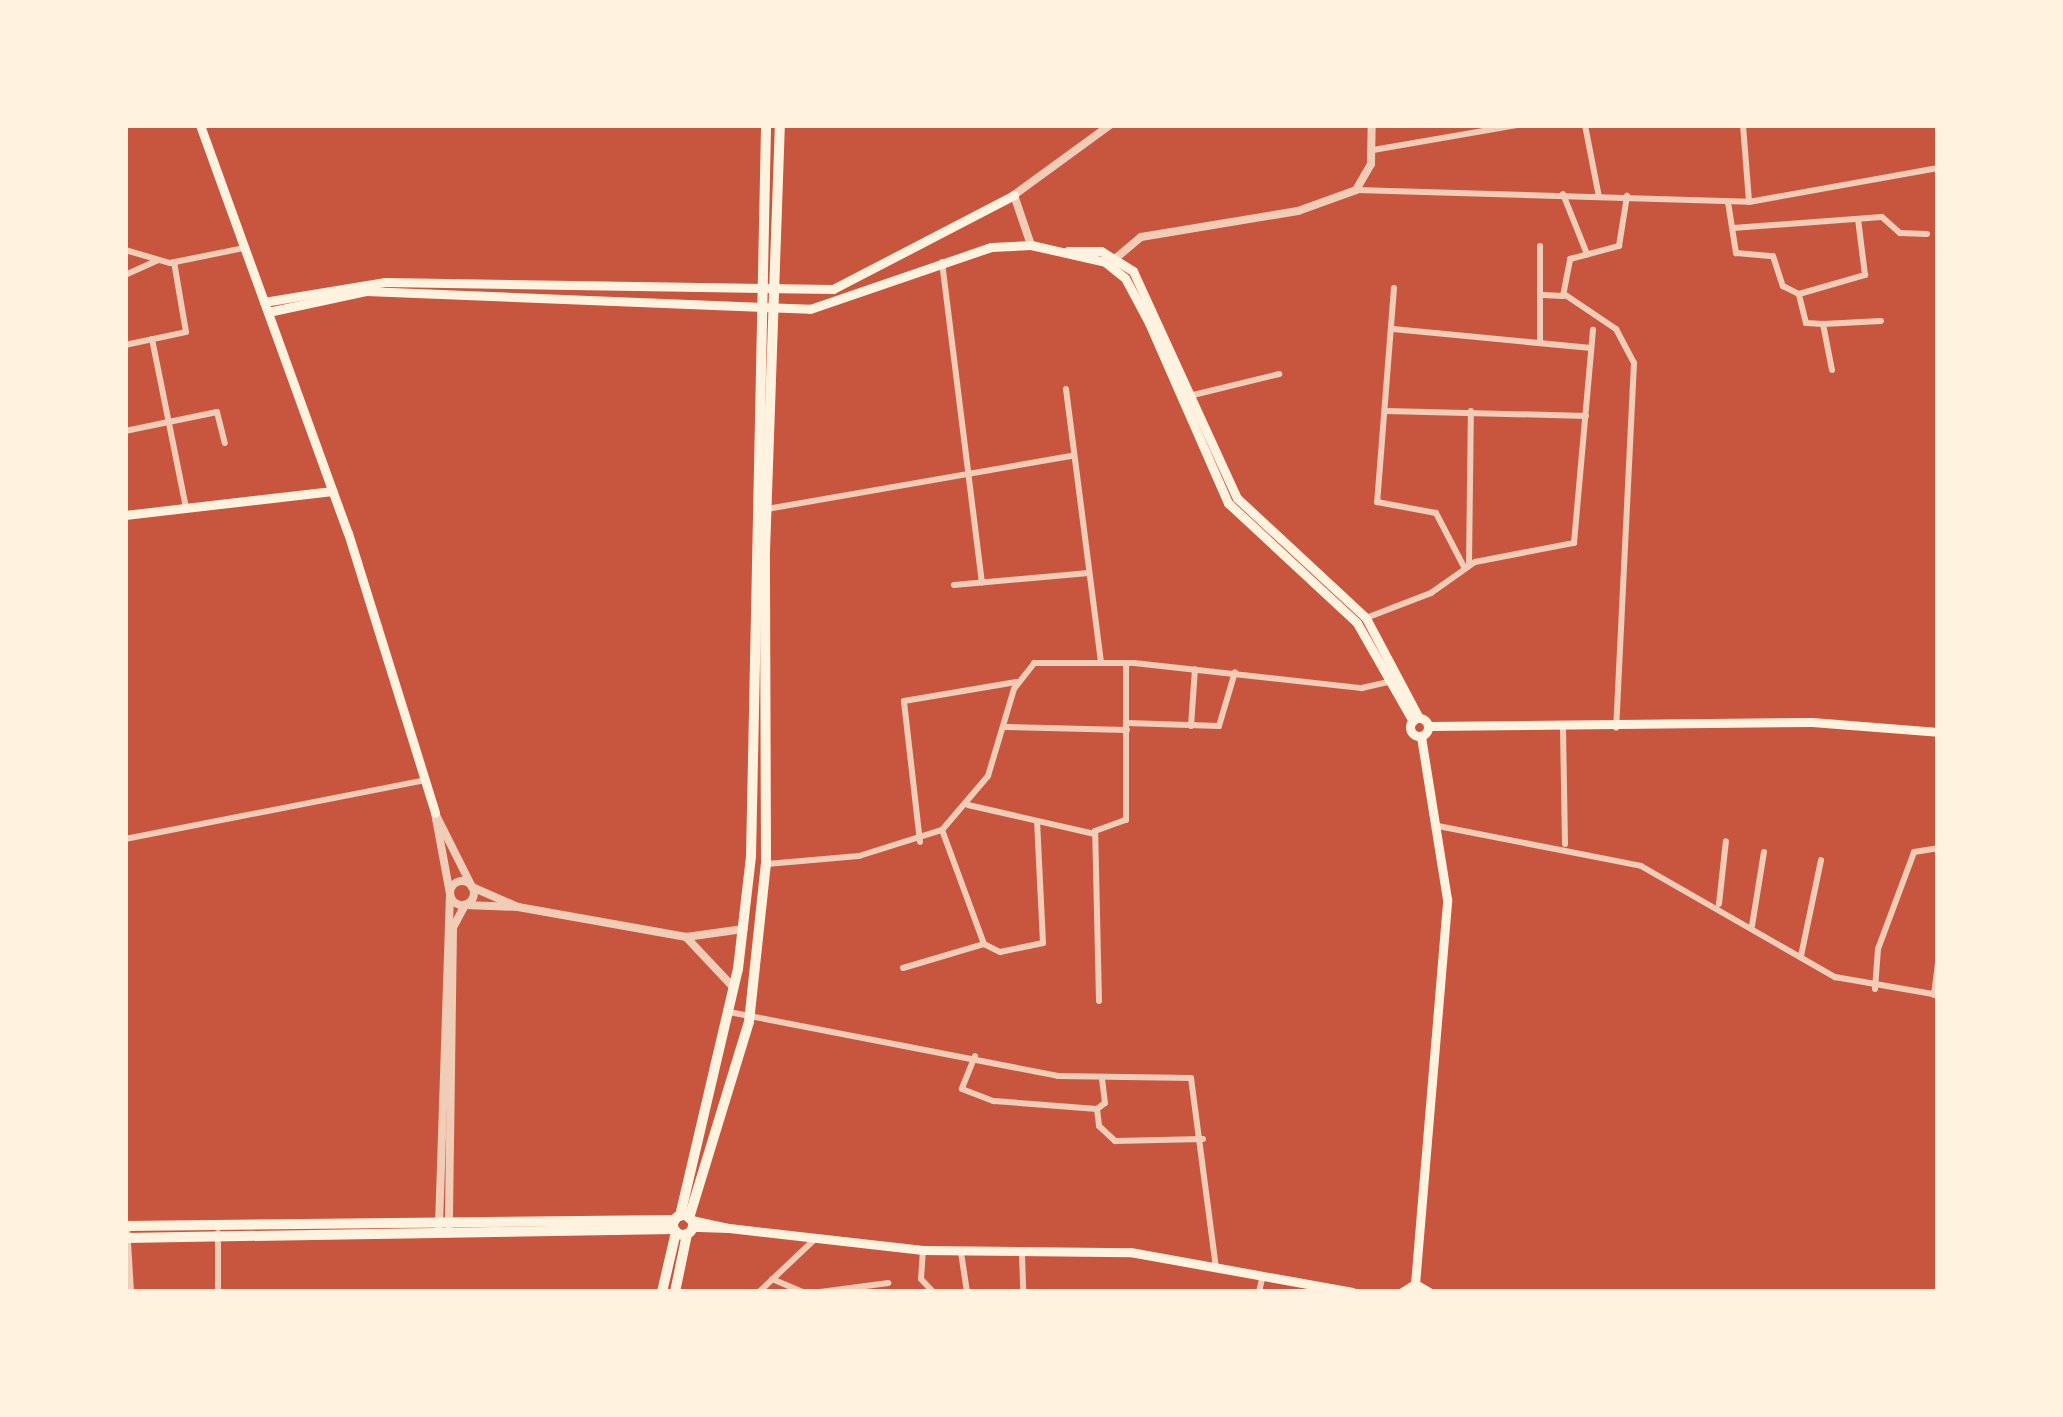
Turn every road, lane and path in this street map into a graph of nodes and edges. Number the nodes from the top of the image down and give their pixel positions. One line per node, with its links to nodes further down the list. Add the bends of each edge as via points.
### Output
1 (200, 125): 25 (main road)
2 (766, 125): 37 (main road)
3 (780, 125): 36 (main road)
4 (1110, 125): 15 (street)
5 (1372, 125): 11 (street)
6 (1462, 125): 10 (street)
7 (1516, 125): 10 (street)
8 (1585, 125): 16 (street)
9 (1743, 125): 19 (street)
10 (1462, 135): 11 (street)
11 (1373, 150): 13 (street)
12 (1938, 168): 19 (street)
13 (1356, 190): 14 (street); 29 (street, via 1298,211 1141,237)
14 (1563, 194): 16 (street); 28 (street)
15 (1014, 195): 23 (street); 36 (main road, via 851,284)
16 (1598, 196): 17 (street)
17 (1627, 196): 18 (street); 28 (street, via 1618,211 1619,246)
18 (1728, 202): 19 (street); 21 (street)
19 (1749, 202)
20 (1858, 220): 21 (street); 22 (street, via 1882,217 1900,233); 39 (street, via 1865,275)
21 (1732, 228): 39 (street, via 1736,253 1773,256 1786,290)
22 (1927, 234)
23 (1031, 245): 27 (main road); 32 (main road)
24 (1540, 246): 40 (street)
25 (245, 247): 31 (street); 41 (main road)
26 (125, 250): 30 (street)
27 (1046, 251): 29 (main road); 33 (main road)
28 (1588, 254): 38 (street, via 1569,261)
29 (1118, 256): 33 (street); 55 (main road, via 1133,271)
30 (158, 260): 31 (street); 34 (street)
31 (174, 262): 48 (street, via 187,328)
32 (942, 262): 43 (main road, via 859,298); 63 (street)
33 (1108, 264): 55 (main road, via 1141,308)
34 (125, 275)
35 (1394, 288): 46 (street)
36 (774, 291): 37 (main road); 43 (main road)
37 (760, 294): 41 (main road, via 385,282); 42 (main road)
38 (1564, 294): 40 (street); 86 (street, via 1616,329 1634,362)
39 (1799, 294): 45 (street, via 1806,324)
40 (1543, 295): 49 (street)
41 (266, 307): 42 (main road, via 366,291); 64 (main road)
42 (759, 307): 43 (main road); 68 (main road)
43 (774, 308): 67 (main road)
44 (1882, 321): 45 (street)
45 (1824, 324): 52 (street)
46 (1393, 329): 49 (street); 56 (street)
47 (1593, 330): 51 (street)
48 (152, 339): 50 (street); 59 (street)
49 (1540, 342): 51 (street)
50 (125, 345)
51 (1591, 348): 58 (street)
52 (1832, 370)
53 (1279, 374): 55 (street)
54 (1066, 390): 62 (street)
55 (1182, 398): 73 (main road, via 1236,498); 78 (main road, via 1228,503 1357,623)
56 (1386, 411): 57 (street); 69 (street, via 1377,502 1436,512)
57 (1471, 411): 58 (street); 69 (street)
58 (1586, 416): 69 (street, via 1574,543)
59 (169, 423): 60 (street); 61 (street, via 217,412); 65 (street)
60 (125, 432)
61 (225, 444)
62 (1072, 456): 63 (street); 70 (street)
63 (971, 471): 67 (street); 71 (street)
64 (333, 491): 65 (main road); 90 (main road)
65 (186, 508): 66 (main road)
66 (125, 515)
67 (766, 515): 68 (main road); 80 (main road)
68 (752, 521): 81 (main road)
69 (1467, 566): 73 (street, via 1431,593)
70 (1088, 574): 71 (street); 74 (street)
71 (982, 583): 72 (street)
72 (954, 585)
73 (1366, 618): 78 (main road)
74 (1101, 663): 75 (street); 79 (street, via 1034,663)
75 (1126, 663): 76 (street); 85 (street)
76 (1196, 668): 77 (street); 83 (street)
77 (1235, 672): 78 (street, via 1362,688); 83 (street, via 1219,726)
78 (1395, 680): 82 (main road)
79 (1017, 682): 84 (street); 99 (street, via 904,701)
80 (764, 697): 81 (main road); 104 (main road)
81 (749, 698): 111 (main road)
82 (1420, 722): 87 (main road); 89 (main road); 89 (main road)
83 (1191, 726): 85 (street)
84 (1005, 727): 85 (street); 91 (street)
85 (1127, 727): 96 (street, via 1126,820)
86 (1616, 728): 87 (main road); 88 (main road, via 1812,722)
87 (1564, 729): 100 (street)
88 (1938, 732)
89 (1421, 736): 94 (main road)
90 (424, 780): 92 (main road); 97 (street)
91 (968, 805): 93 (street); 95 (street)
92 (435, 813): 105 (street); 106 (street)
93 (1038, 822): 96 (street); 113 (street, via 1043,943 1000,952)
94 (1438, 826): 100 (street); 141 (main road, via 1445,961)
95 (942, 830): 99 (street); 113 (street)
96 (1095, 834): 120 (street)
97 (125, 839)
98 (1726, 841): 108 (street)
99 (920, 842): 104 (street)
100 (1565, 844): 108 (street, via 1666,876)
101 (1938, 848): 118 (street, via 1914,852 1878,949)
102 (1764, 852): 110 (street)
103 (1821, 860): 114 (street)
104 (766, 864): 122 (main road)
105 (472, 886): 106 (street, via 458,882); 107 (street); 109 (street)
106 (450, 894): 107 (street); 130 (street)
107 (465, 905): 109 (street); 130 (street, via 453,928)
108 (1719, 905): 110 (street)
109 (518, 907): 112 (street)
110 (1752, 926): 114 (street)
111 (744, 929): 112 (street); 117 (main road)
112 (686, 937): 117 (street)
113 (984, 944): 116 (street)
114 (1802, 956): 118 (street)
115 (1938, 963): 119 (street)
116 (903, 968)
117 (734, 988): 121 (main road)
118 (1875, 989): 119 (street)
119 (1936, 995)
120 (1099, 1001)
121 (729, 1012): 122 (street); 128 (main road)
122 (749, 1022): 123 (street, via 850,1030); 128 (main road)
123 (975, 1056): 124 (street); 125 (street, via 962,1089 975,1098)
124 (1102, 1080): 125 (street, via 1105,1103); 126 (street, via 1191,1078)
125 (1097, 1108): 126 (street, via 1099,1126 1116,1141)
126 (1203, 1139): 137 (street)
127 (218, 1222): 129 (main road); 130 (main road); 131 (street)
128 (683, 1224): 130 (main road); 133 (main road); 144 (main road); 145 (main road)
129 (125, 1226): 132 (street)
130 (444, 1227): 131 (main road)
131 (218, 1237): 132 (main road); 143 (street)
132 (126, 1238): 142 (street)
133 (814, 1240): 134 (main road); 138 (street)
134 (923, 1250): 135 (main road); 149 (street, via 921,1278)
135 (962, 1252): 136 (main road); 150 (street)
136 (1022, 1255): 137 (main road, via 1130,1252); 151 (street)
137 (1216, 1268): 139 (main road)
138 (772, 1278): 146 (street); 147 (street)
139 (1262, 1278): 152 (street); 153 (main road)
140 (888, 1282): 148 (street)
141 (1416, 1284): 154 (main road); 155 (main road)
142 (130, 1292)
143 (218, 1292)
144 (662, 1292)
145 (675, 1292)
146 (759, 1292)
147 (803, 1292)
148 (820, 1292)
149 (933, 1292)
150 (966, 1292)
151 (1023, 1292)
152 (1259, 1292)
153 (1352, 1292)
154 (1402, 1292)
155 (1429, 1292)

